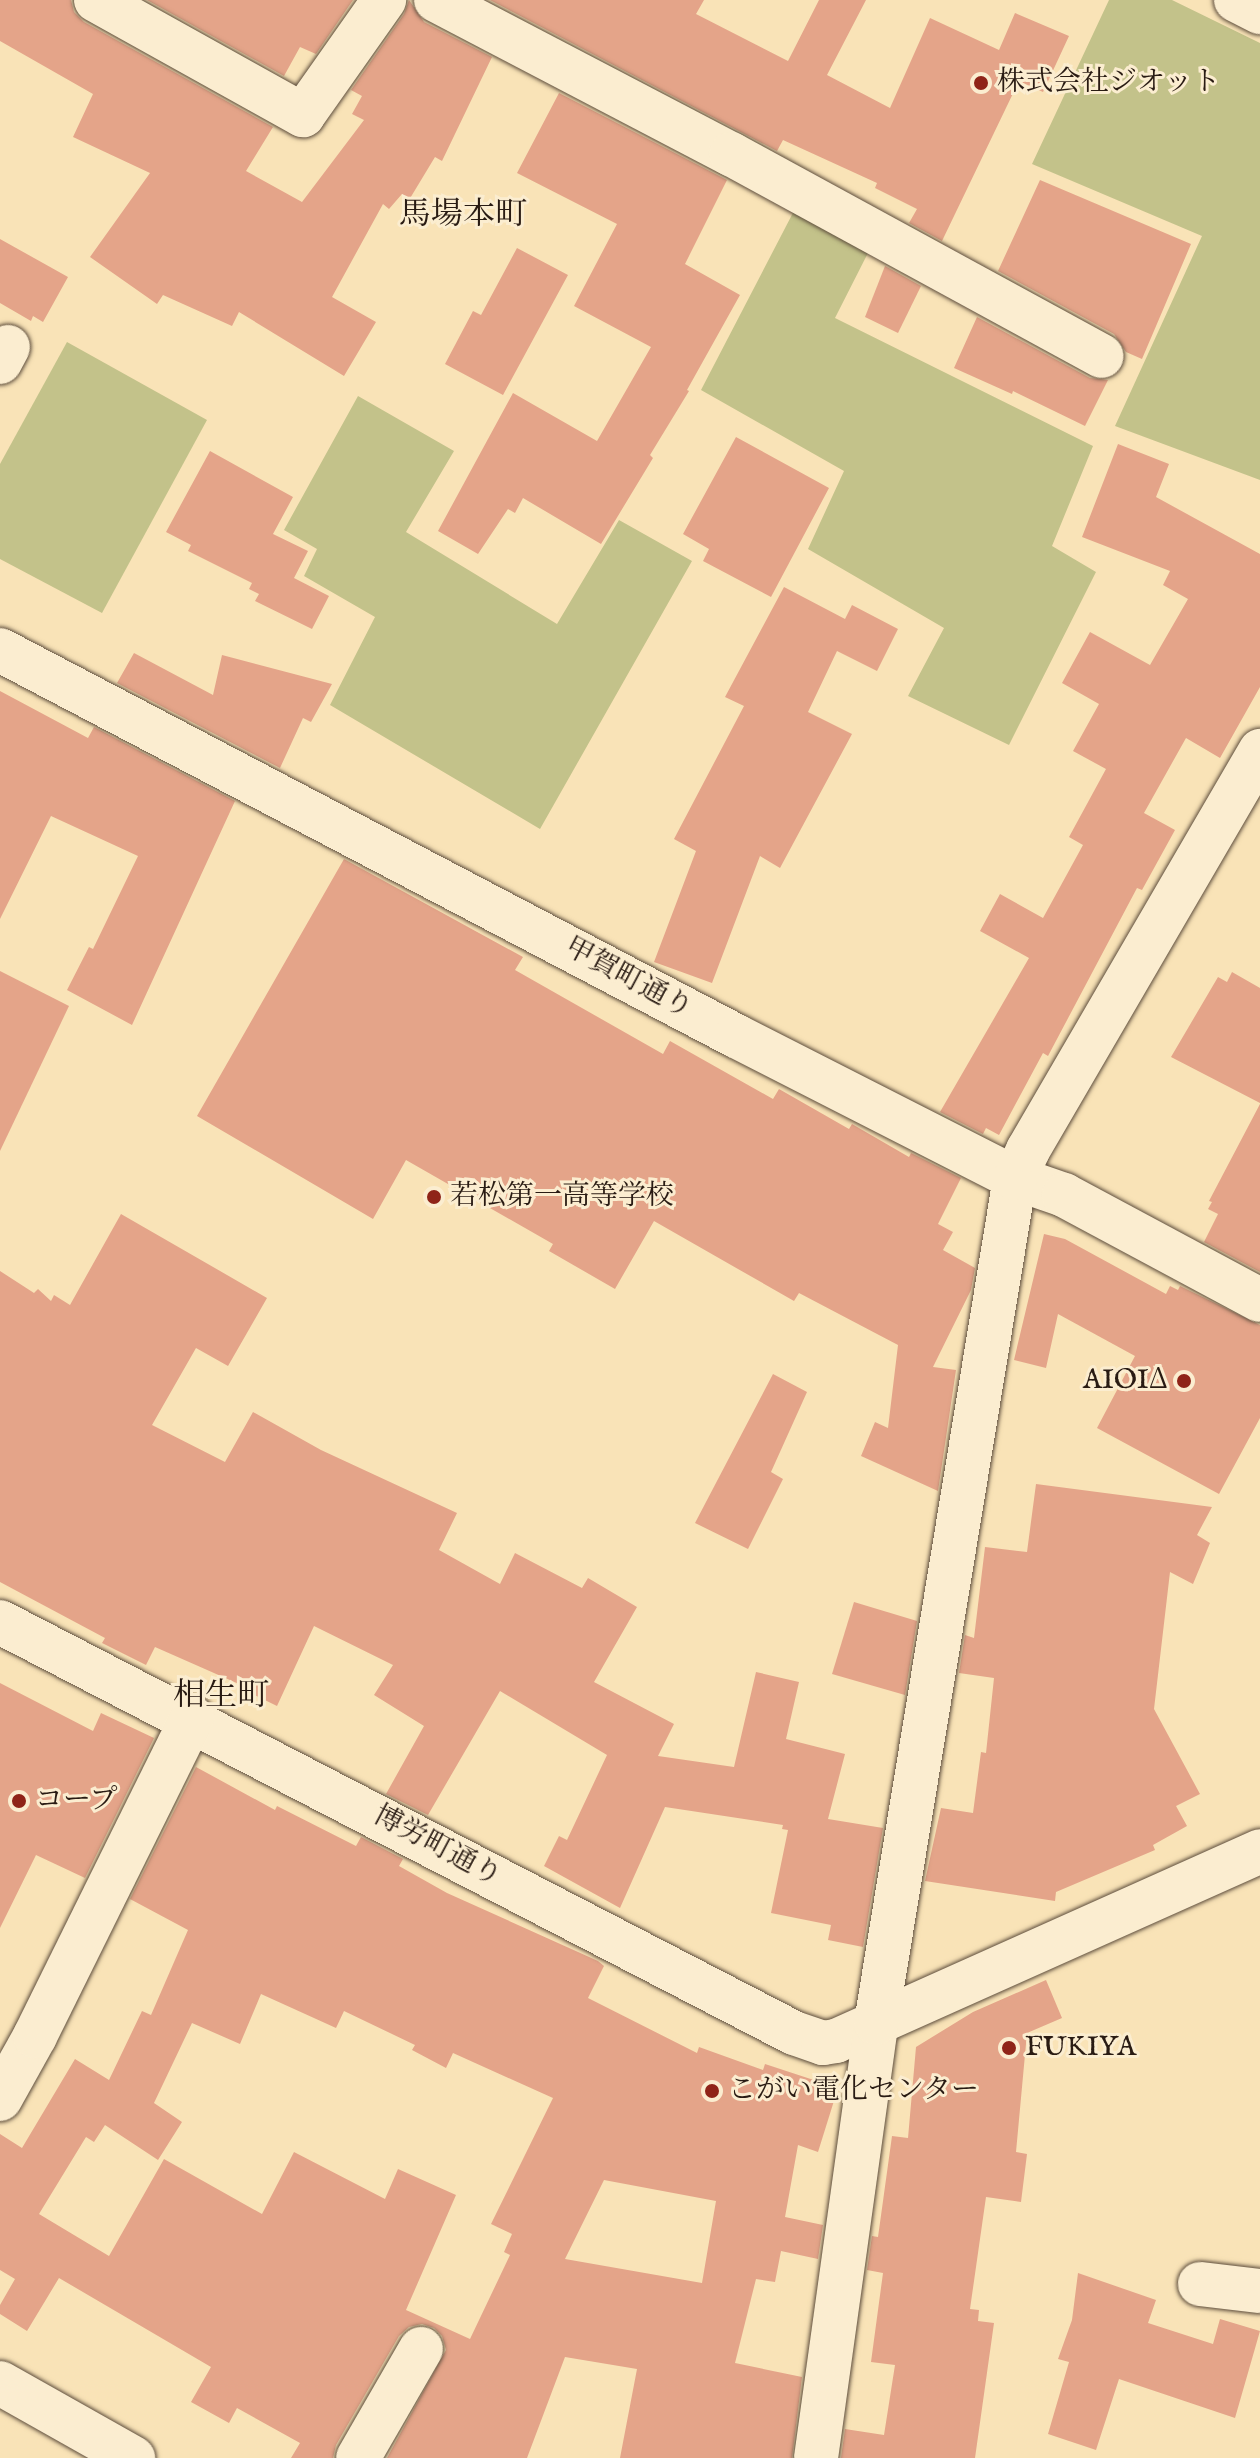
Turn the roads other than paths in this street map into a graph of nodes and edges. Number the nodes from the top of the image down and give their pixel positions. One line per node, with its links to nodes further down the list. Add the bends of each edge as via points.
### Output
1 (96, 0): 2 (street, via 303,115)
2 (384, 0)
3 (436, 0): 6 (street)
4 (1236, 0): 5 (street)
5 (1260, 12)
6 (1102, 356)
7 (0, 650): 9 (street, 甲賀町通り)
8 (1255, 770): 9 (street)
9 (1015, 1178): 10 (street, 甲賀町通り, via 1064,1195); 14 (street)
10 (1260, 1300)
11 (0, 1622): 12 (street, 博労町通り)
12 (192, 1718): 14 (street, 博労町通り, via 811,2041 836,2041); 15 (street)
13 (1260, 1851): 14 (street, 博労町通り)
14 (876, 2023): 22 (street)
15 (0, 2099)
16 (1200, 2284): 17 (street)
17 (1260, 2291)
18 (421, 2349): 21 (street)
19 (0, 2383): 20 (street)
20 (133, 2458)
21 (358, 2458)
22 (816, 2458)

